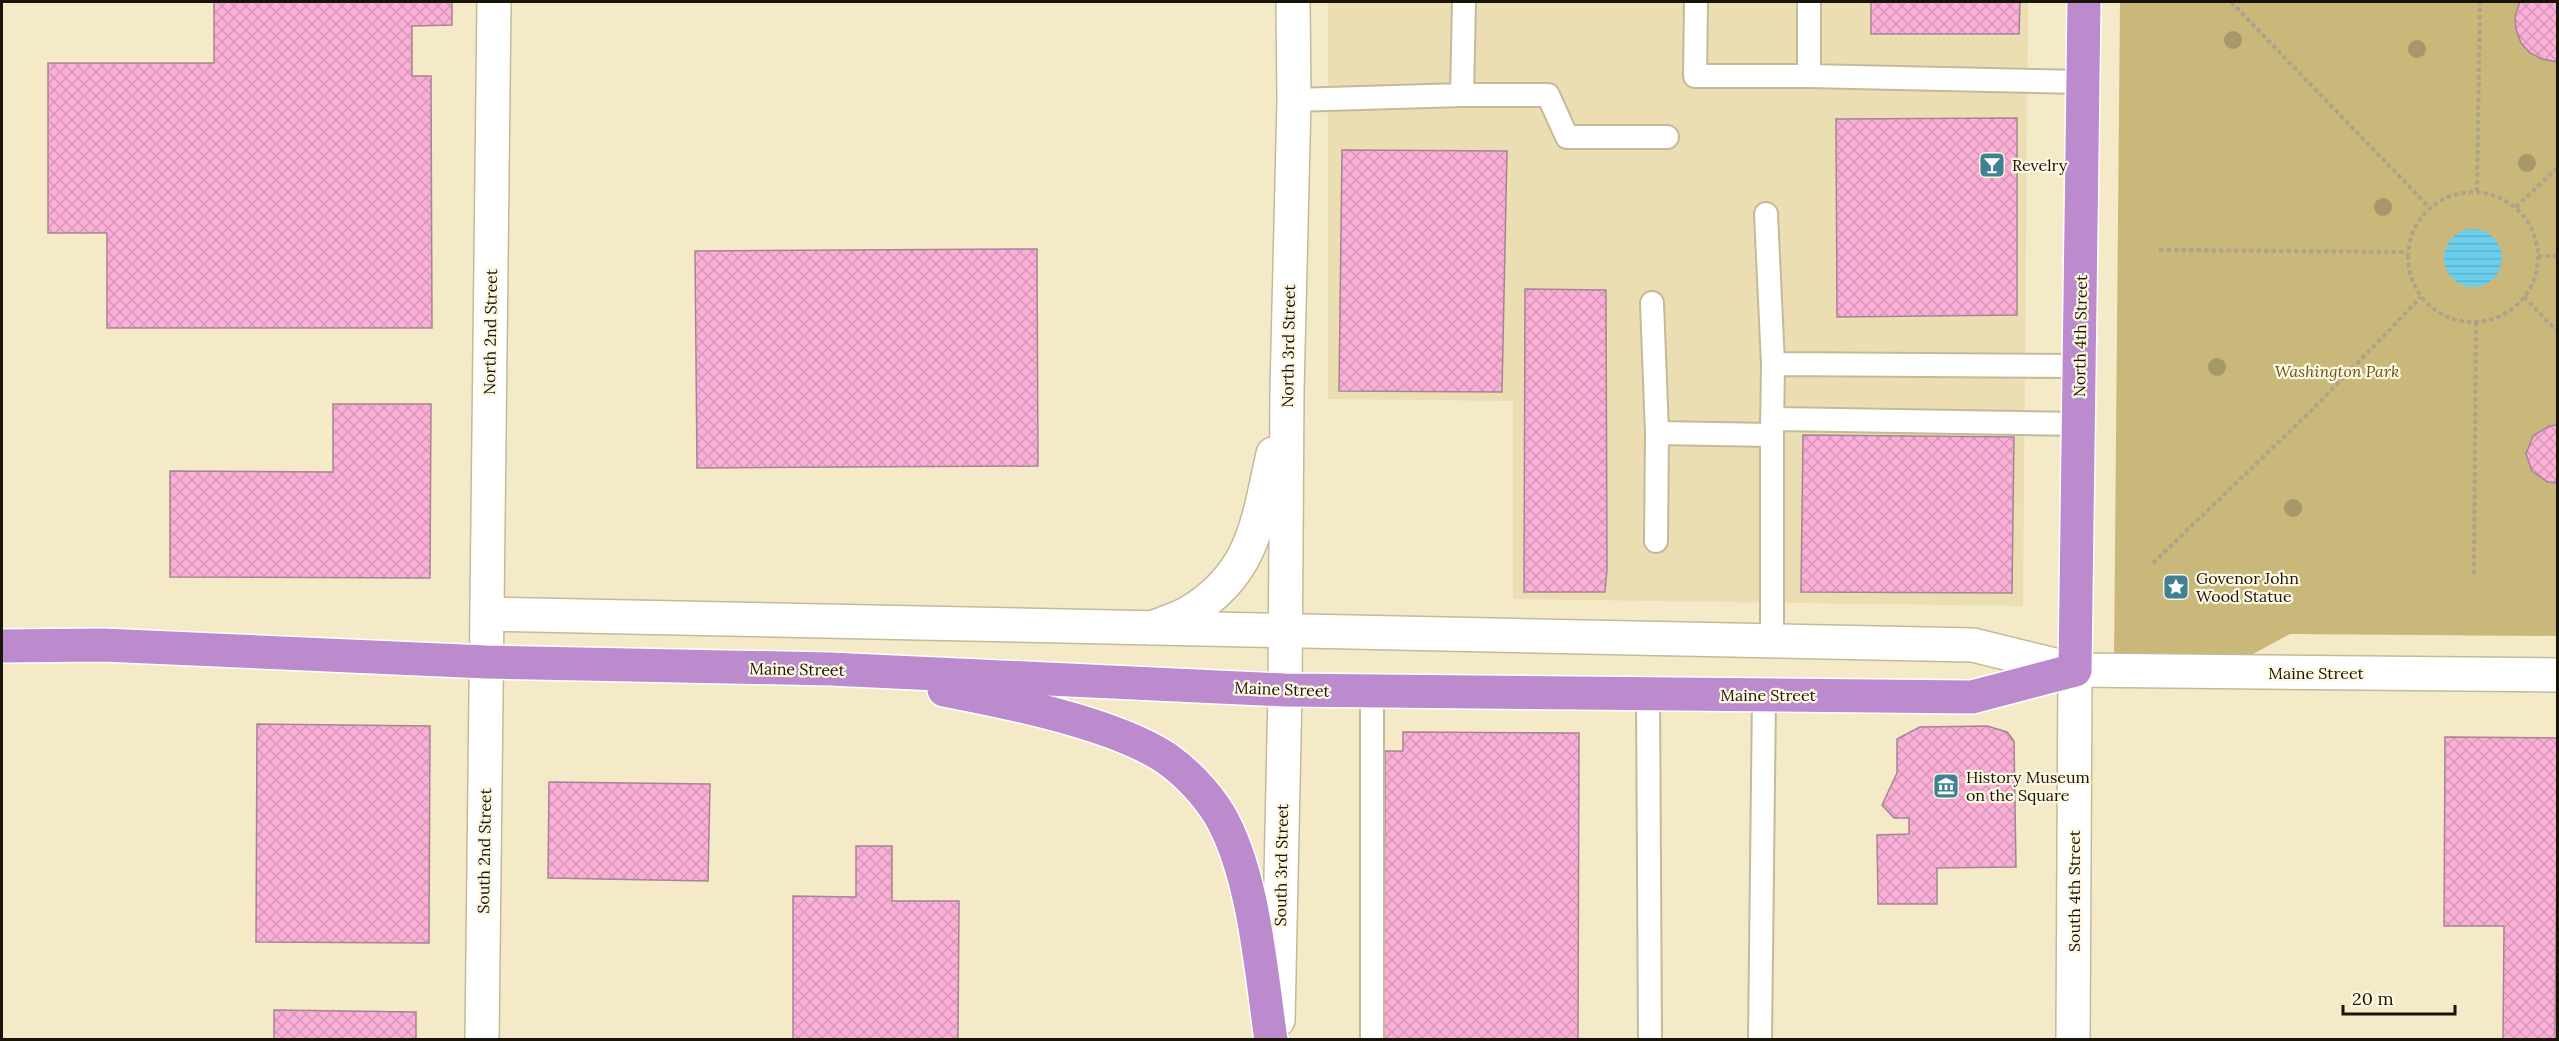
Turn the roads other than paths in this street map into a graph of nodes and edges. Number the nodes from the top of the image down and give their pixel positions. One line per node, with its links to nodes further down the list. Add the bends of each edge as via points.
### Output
1 (494, 2): 21 (street, North 2nd Street)
2 (1293, 2): 10 (street, North 3rd Street)
3 (1464, 2): 9 (lane)
4 (1696, 2): 7 (lane, via 1695,76)
5 (1809, 2): 7 (lane)
6 (2084, 2): 8 (highway, North 4th Street)
7 (1809, 76): 8 (lane)
8 (2083, 82): 15 (highway, North 4th Street)
9 (1462, 94): 10 (lane); 11 (lane, via 1548,95 1567,137)
10 (1294, 100): 16 (street, North 3rd Street)
11 (1667, 137)
12 (1766, 214): 14 (lane)
13 (1652, 303): 19 (lane)
14 (1773, 364): 15 (lane); 18 (lane)
15 (2079, 366): 17 (highway, North 4th Street)
16 (1287, 391): 22 (street, via 1256,530 1242,564 1221,590 1189,614); 23 (street, North 3rd Street)
17 (2078, 424): 18 (lane); 28 (highway, North 4th Street)
18 (1772, 427): 19 (lane); 24 (lane)
19 (1656, 433): 20 (lane)
20 (1656, 541)
21 (487, 614): 22 (street, Maine Street); 26 (street, North 2nd Street)
22 (1151, 628): 23 (street, Maine Street)
23 (1286, 629): 24 (street, Maine Street); 30 (street, North 3rd Street)
24 (1772, 640): 28 (street, Maine Street, via 1973,645)
25 (2, 646): 26 (highway, Maine Street, via 103,645)
26 (486, 662): 27 (highway, Maine Street); 34 (street, South 2nd Street)
27 (831, 669): 30 (highway, Maine Street); 35 (highway, via 1061,717 1130,739 1166,758 1195,783 1219,814 1235,849 1255,923)
28 (2075, 670): 29 (street, Maine Street); 33 (highway, Maine Street, via 1972,697); 40 (street, South 4th Street)
29 (2558, 675)
30 (1286, 690): 31 (highway, Maine Street); 36 (street, South 3rd Street)
31 (1372, 691): 32 (highway, Maine Street); 37 (lane)
32 (1648, 694): 33 (highway, Maine Street); 38 (lane)
33 (1764, 695): 39 (lane)
34 (482, 1040)
35 (1271, 1040)
36 (1277, 1040)
37 (1372, 1040)
38 (1650, 1040)
39 (1760, 1040)
40 (2073, 1040)

